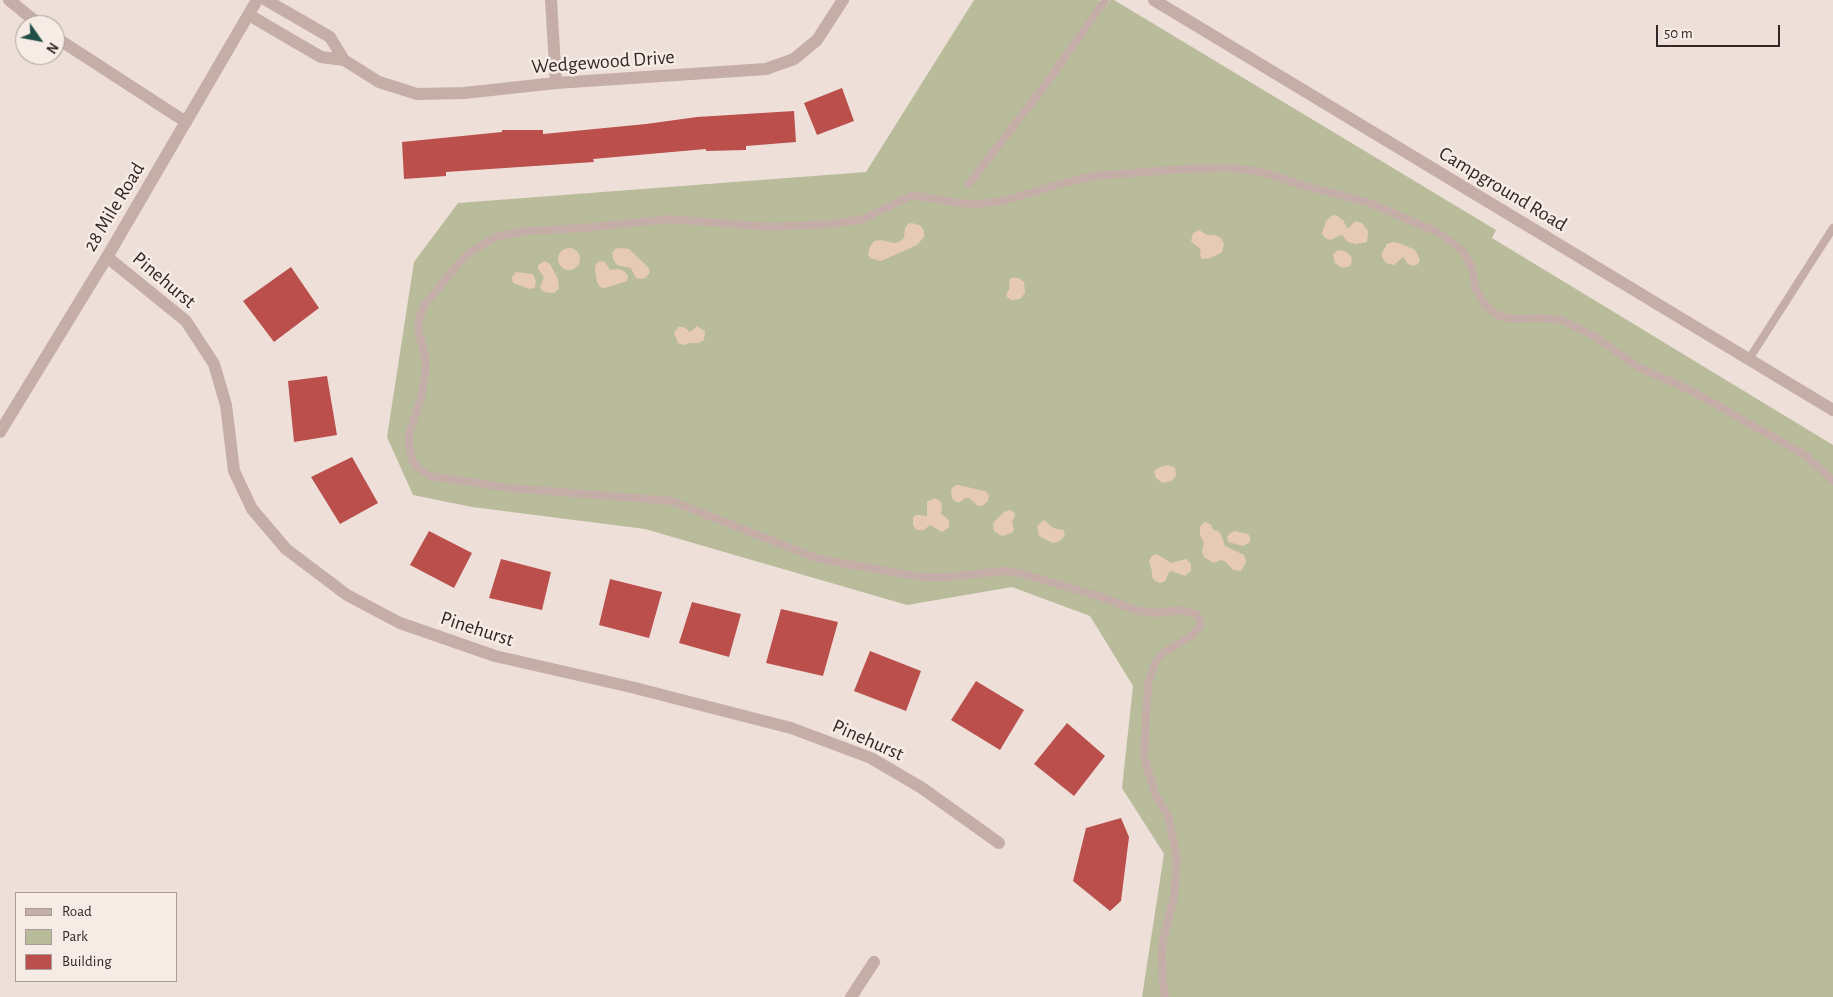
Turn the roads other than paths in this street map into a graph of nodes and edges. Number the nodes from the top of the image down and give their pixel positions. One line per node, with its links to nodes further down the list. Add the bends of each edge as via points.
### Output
1 (9, 0): 8 (street)
2 (257, 0): 9 (street, 28 Mile Road)
3 (266, 0): 11 (street, Wedgewood Drive, via 330,37)
4 (551, 0): 12 (street)
5 (843, 0): 12 (street, Wedgewood Drive, via 817,40 794,59 766,69)
6 (1105, 0): 14 (lane)
7 (1154, 0): 17 (street, Campground Road)
8 (28, 15)
9 (248, 15): 11 (street, Wedgewood Drive, via 321,57); 13 (street, 28 Mile Road)
10 (65, 43): 13 (street)
11 (344, 60): 12 (street, Wedgewood Drive, via 379,82 417,94 464,93)
12 (556, 83)
13 (186, 122): 16 (street, 28 Mile Road)
14 (969, 184)
15 (1833, 228): 17 (lane)
16 (107, 256): 19 (street, 28 Mile Road); 21 (street, Pinehurst, via 186,321 214,364 226,405 234,472 252,509 286,550 347,595 400,622 495,656 791,728 871,758 922,788)
17 (1749, 359): 18 (street, Campground Road)
18 (1833, 410)
19 (0, 432)
20 (1833, 481): 24 (lane, via 1805,455 1697,394 1638,367 1594,336 1561,320 1512,319 1495,314 1476,289 1472,268 1464,252 1435,231 1368,202 1262,172 1185,168 1094,176 1003,201 979,204 911,196 863,219 832,224 771,227 670,219 526,231 496,237 470,252 425,304 418,320 426,368 421,398 409,434 409,447 417,467 430,476 510,488 672,501 830,561 922,577 1004,570 1098,596 1138,611 1181,610 1196,614 1200,626 1156,661 1148,683 1144,757 1155,793 1169,818 1177,859 1174,898 1163,940)
21 (998, 843)
22 (874, 962): 23 (street)
23 (850, 997)
24 (1165, 997)

